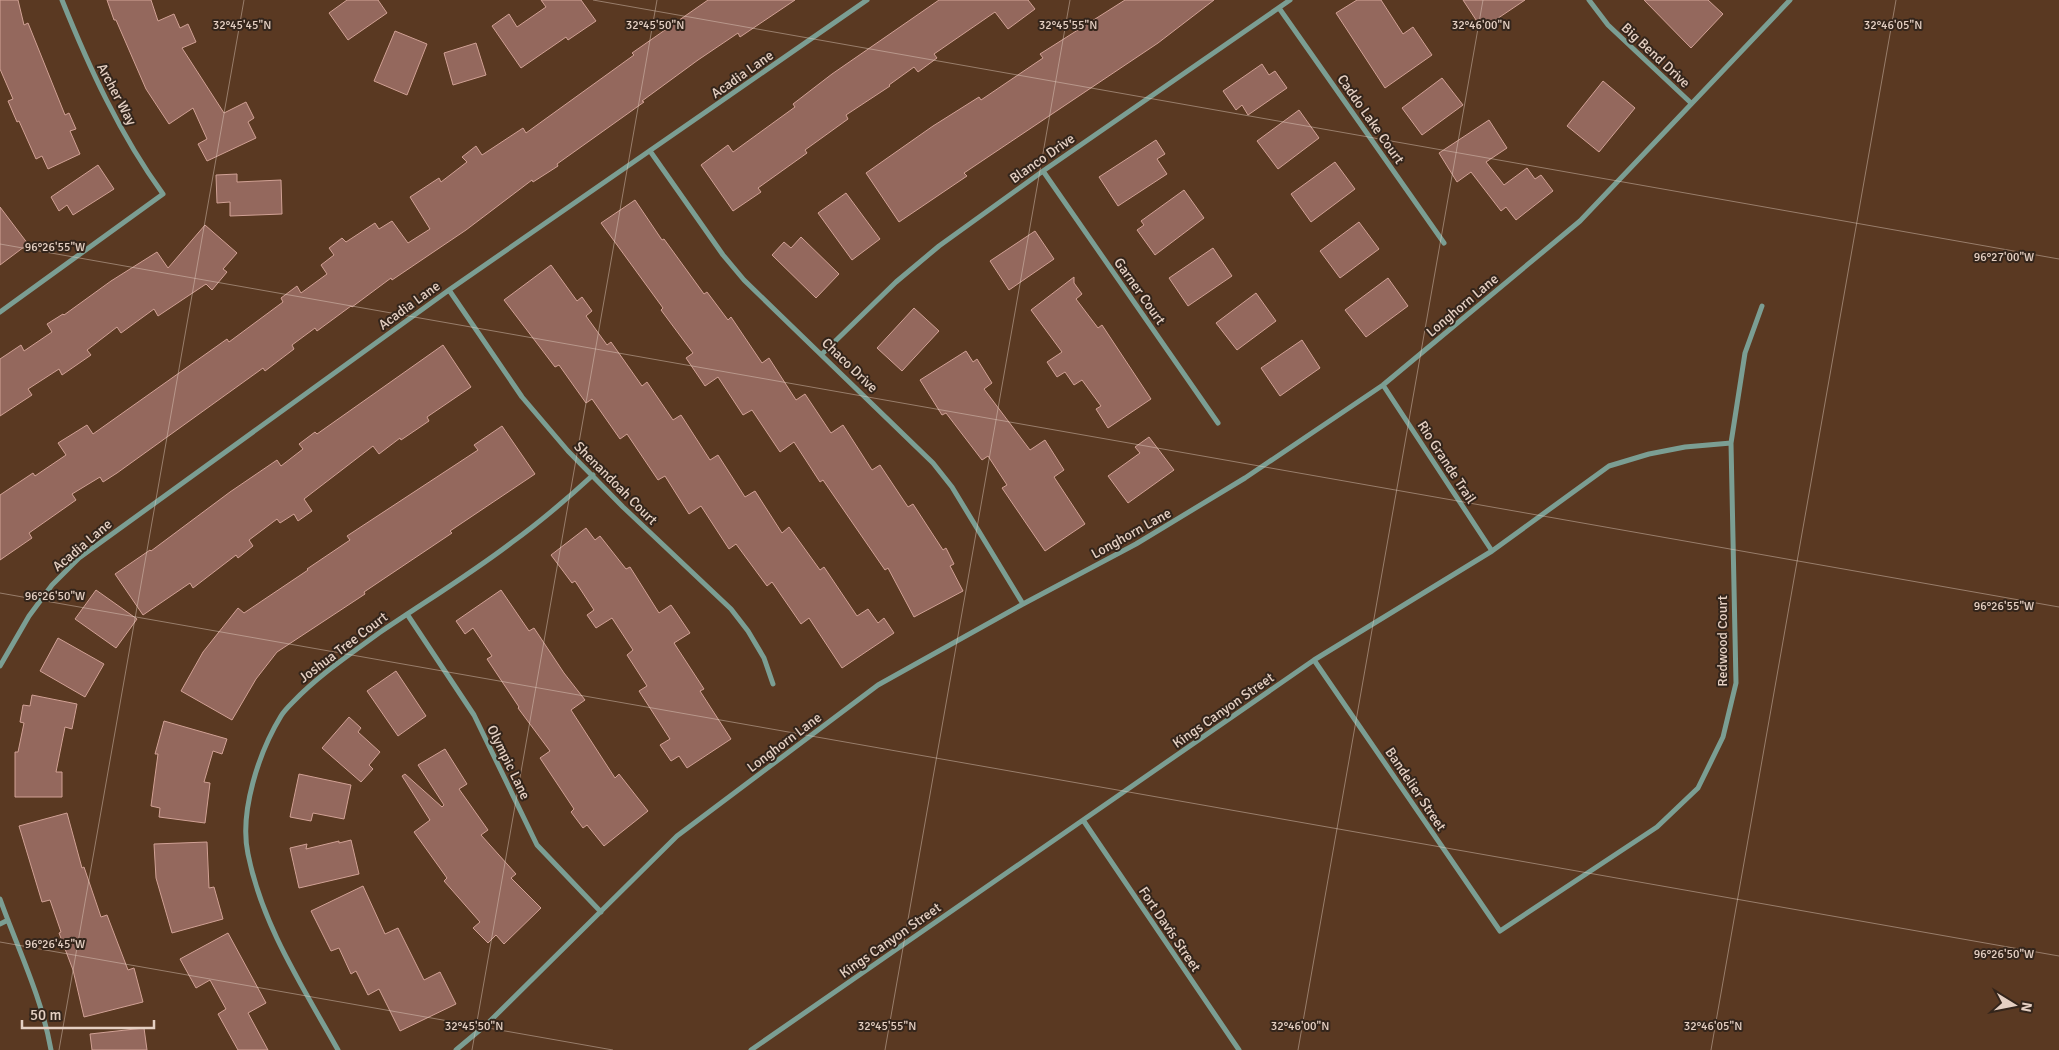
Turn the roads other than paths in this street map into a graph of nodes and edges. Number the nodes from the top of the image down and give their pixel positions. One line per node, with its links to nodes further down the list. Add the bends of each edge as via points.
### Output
1 (62, 0): 13 (street, Archer Way, via 86,60 162,194)
2 (867, 0): 8 (street, Acadia Lane)
3 (1290, 0): 6 (street, Blanco Drive)
4 (1589, 0): 7 (street, Big Bend Drive, via 1608,25)
5 (1790, 0): 7 (street, Longhorn Lane)
6 (1279, 8): 9 (street, Blanco Drive); 10 (street, Caddo Lake Court)
7 (1691, 103): 15 (street, Longhorn Lane, via 1580,221)
8 (650, 151): 11 (street, Acadia Lane); 14 (street, Chaco Drive, via 744,280)
9 (1043, 171): 14 (street, Blanco Drive, via 919,262); 16 (street, Garner Court)
10 (1444, 243)
11 (449, 290): 18 (street, Shenandoah Court, via 522,397); 23 (street, Acadia Lane, via 79,558 40,601)
12 (1762, 306): 17 (street, Redwood Court, via 1746,354)
13 (0, 312)
14 (822, 354): 20 (street, Chaco Drive, via 933,463 952,487)
15 (1383, 385): 19 (street, Rio Grande Trail); 20 (street, Longhorn Lane, via 1246,478 1136,544)
16 (1218, 423)
17 (1732, 443): 19 (street, Kings Canyon Street, via 1685,447 1609,466); 30 (street, Redwood Court, via 1736,683 1723,737 1698,788 1657,827)
18 (593, 475): 21 (street, Joshua Tree Court, via 510,544); 24 (street, Shenandoah Court, via 731,609 764,658)
19 (1492, 551): 22 (street, Kings Canyon Street)
20 (1023, 604): 27 (street, Longhorn Lane, via 878,685 677,836)
21 (407, 614): 27 (street, Olympic Lane, via 474,715 537,845); 32 (street, Joshua Tree Court, via 306,688 281,715 262,757 248,802 247,853 258,894 272,931)
22 (1314, 660): 25 (street, Kings Canyon Street); 30 (street, Bandelier Street)
23 (0, 666)
24 (773, 684)
25 (1083, 820): 34 (street, Kings Canyon Street); 35 (street, Fort Davis Street)
26 (0, 900): 28 (street)
27 (601, 912): 33 (street, Longhorn Lane, via 487,1024)
28 (8, 920): 29 (street); 31 (street, via 36,995)
29 (0, 924)
30 (1500, 931)
31 (51, 1050)
32 (338, 1050)
33 (456, 1050)
34 (751, 1050)
35 (1238, 1050)

